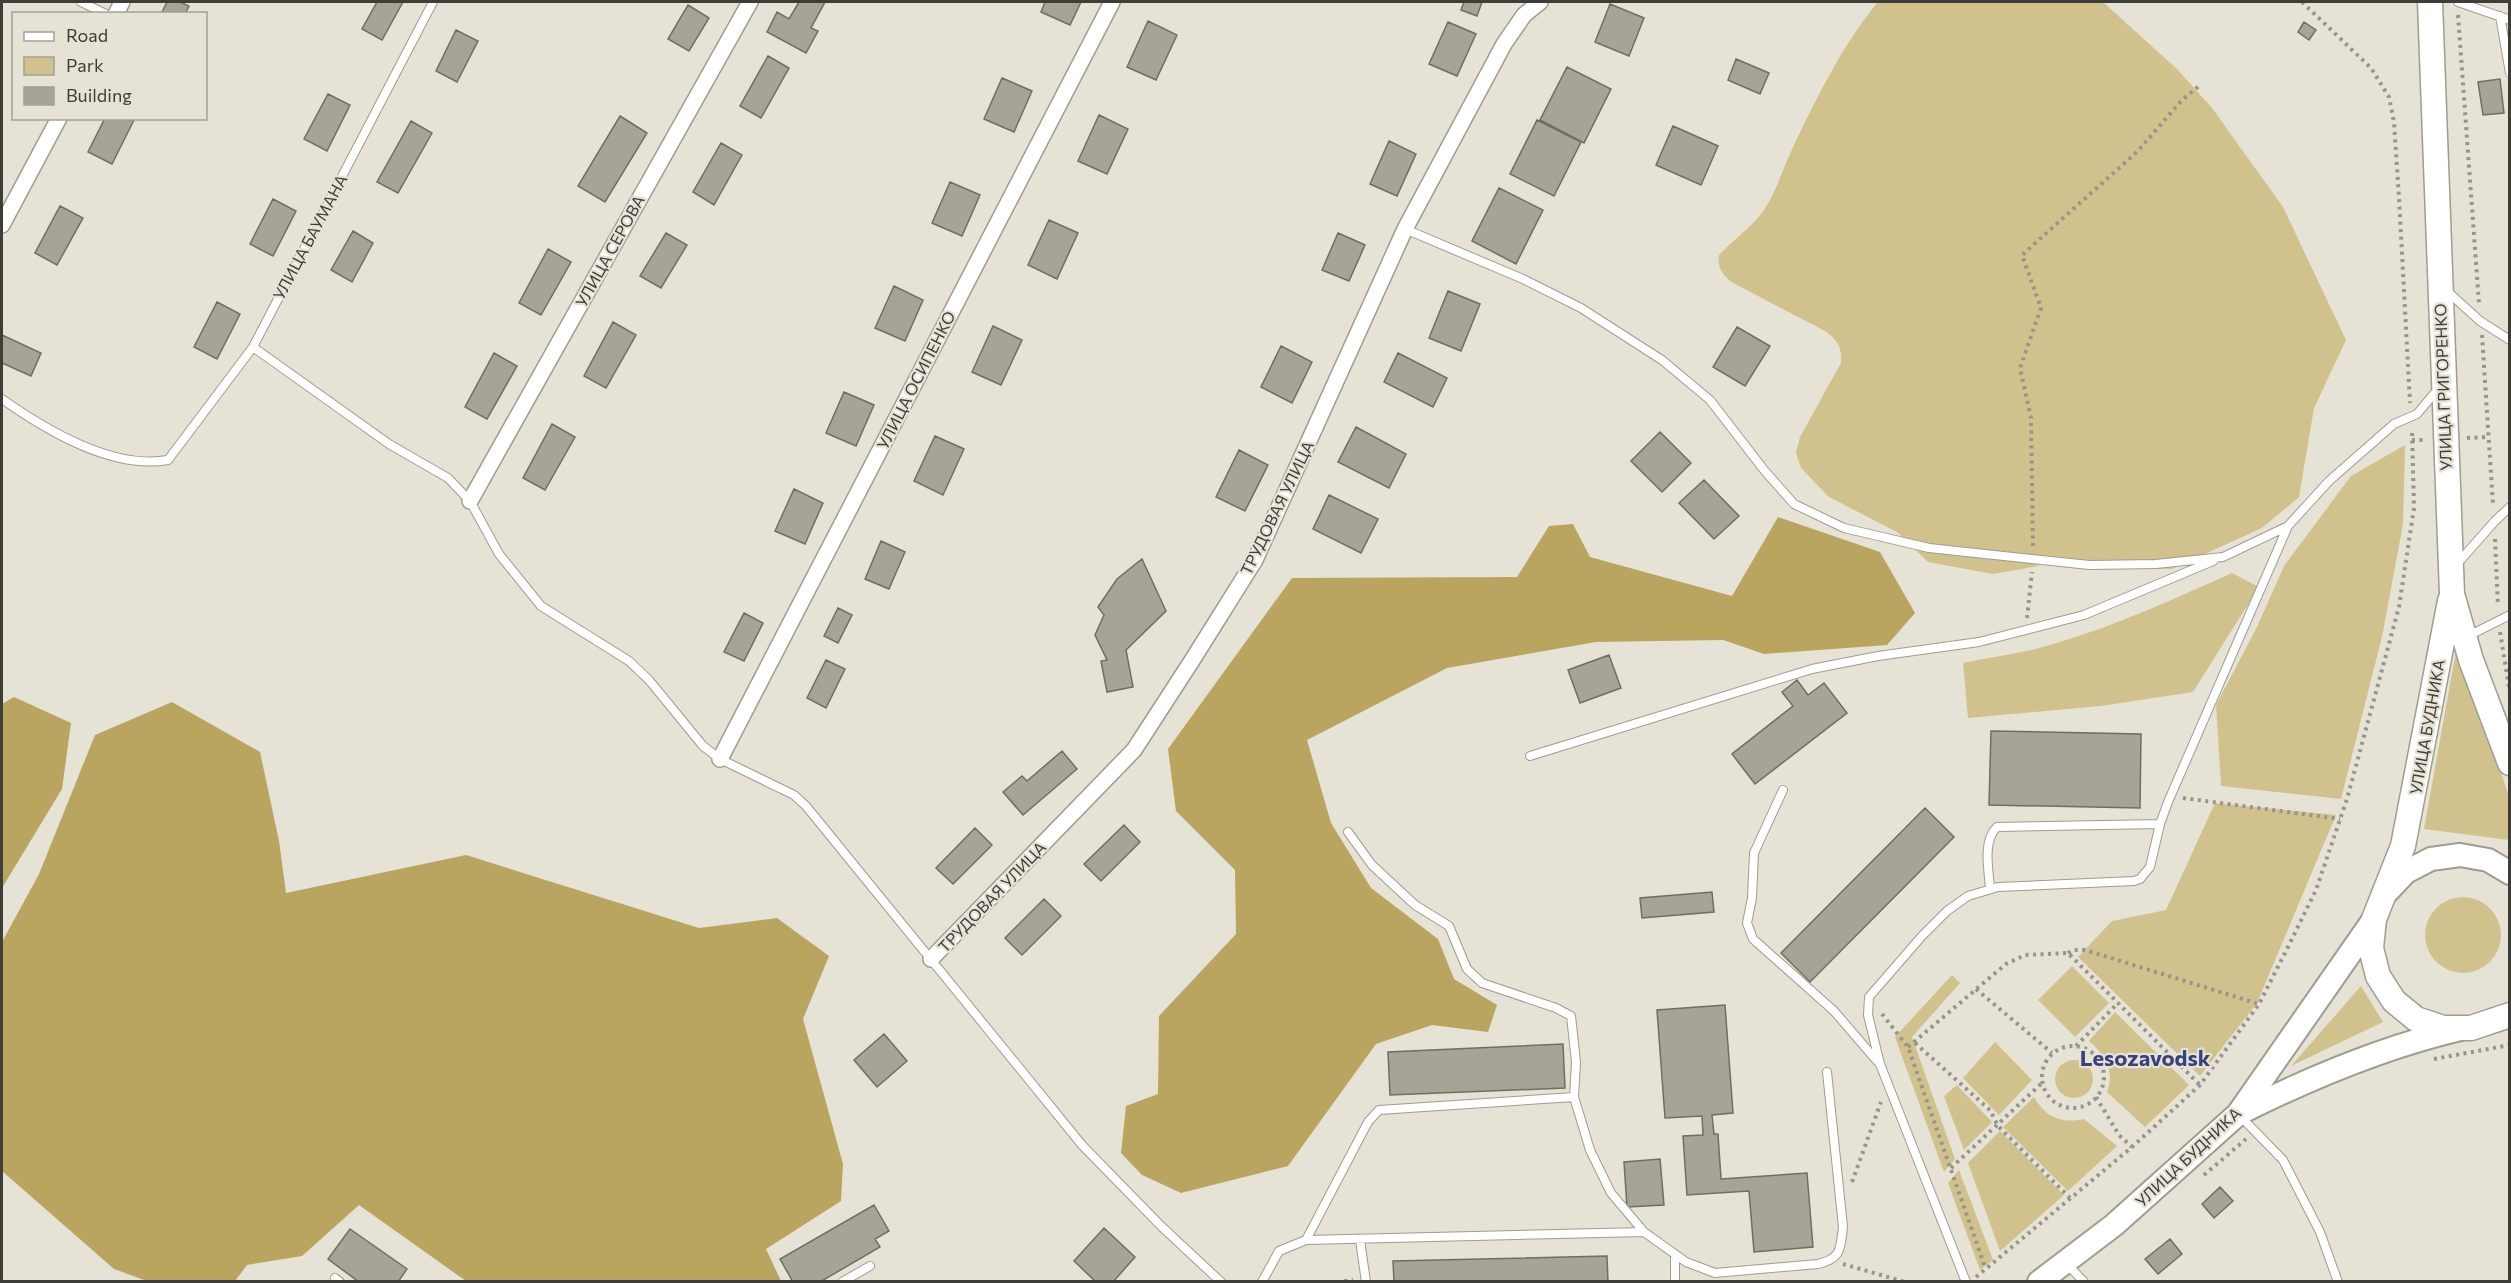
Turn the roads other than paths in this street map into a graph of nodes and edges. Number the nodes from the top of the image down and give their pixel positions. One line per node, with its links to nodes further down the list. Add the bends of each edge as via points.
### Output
1 (81, 2): 8 (lane)
2 (433, 2): 17 (lane, УЛИЦА БАУМАНА)
3 (750, 2): 20 (street, УЛИЦА СЕРОВА)
4 (1112, 2): 29 (street, УЛИЦА ОСИПЕНКО)
5 (1540, 2): 14 (street, ТРУДОВАЯ УЛИЦА, via 1524,15 1504,44)
6 (2430, 2): 15 (main road, УЛИЦА ГРИГОРЕНКО)
7 (2458, 2): 9 (lane)
8 (102, 12)
9 (2500, 16): 10 (lane); 11 (lane)
10 (2510, 20)
11 (2510, 73)
12 (58, 120): 13 (street)
13 (2, 225)
14 (1405, 229): 23 (lane, via 1581,308 1662,360 1710,400 1794,504 1844,528 1929,548 2089,565); 38 (street, ТРУДОВАЯ УЛИЦА, via 1255,560 1134,750)
15 (2439, 284): 16 (lane, via 2481,321); 18 (main road, УЛИЦА ГРИГОРЕНКО)
16 (2510, 340)
17 (253, 347): 19 (lane, УЛИЦА БАУМАНА, via 168,460 142,462 108,454 70,440); 20 (lane, via 389,444 448,478)
18 (2443, 382): 22 (lane, via 2417,414 2394,424 2329,481); 24 (main road, УЛИЦА ГРИГОРЕНКО)
19 (2, 399)
20 (470, 501): 29 (lane, via 500,554 541,606 629,661 688,730)
21 (2510, 507): 24 (lane)
22 (2288, 526): 23 (lane); 32 (lane)
23 (2223, 557): 28 (lane, via 2084,615 1979,642 1812,669)
24 (2452, 570): 25 (main road, УЛИЦА ГРИГОРЕНКО)
25 (2452, 594): 27 (main road, УЛИЦА ГРИГОРЕНКО); 36 (main road, УЛИЦА БУДНИКА, via 2414,799)
26 (2510, 615): 27 (lane)
27 (2464, 638): 30 (main road, УЛИЦА ГРИГОРЕНКО)
28 (1530, 756)
29 (720, 759): 38 (lane, via 794,795)
30 (2510, 763)
31 (1783, 790): 41 (lane, via 1754,853 1747,924 1753,939 1834,1011)
32 (2160, 824): 35 (lane, via 2150,867 2140,879); 35 (lane, via 1997,828 1990,833)
33 (1348, 832): 43 (lane, via 1380,873 1415,905 1449,926 1467,969 1482,983 1571,1016 1576,1062)
34 (2510, 873): 36 (main road, via 2488,860 2460,855 2431,859 2406,872)
35 (1990, 889): 41 (lane, via 1968,896 1947,911 1869,997 1868,1015)
36 (2386, 893): 37 (main road, УЛИЦА БУДНИКА)
37 (2374, 920): 40 (main road, УЛИЦА БУДНИКА, via 2371,948 2378,976 2394,1001 2416,1018 2443,1028); 44 (main road, УЛИЦА БУДНИКА)
38 (931, 959): 53 (lane, via 1082,1145)
39 (2506, 1014): 40 (main road)
40 (2467, 1028): 44 (main road, via 2420,1039 2358,1061 2295,1085)
41 (1880, 1064): 57 (lane)
42 (1827, 1072): 48 (lane, via 1843,1227 1840,1252 1831,1261 1818,1264 1715,1273)
43 (1574, 1097): 45 (lane, via 1590,1150 1611,1193); 46 (lane, via 1379,1110 1368,1122)
44 (2238, 1114): 49 (main road, УЛИЦА БУДНИКА, via 2114,1225); 51 (lane, via 2283,1160 2320,1232)
45 (1644, 1232): 47 (lane); 48 (lane)
46 (1306, 1240): 47 (lane); 54 (lane, via 1279,1251)
47 (1360, 1240): 55 (lane)
48 (1675, 1255): 56 (lane)
49 (2065, 1262): 58 (main road, УЛИЦА БУДНИКА); 59 (lane)
50 (870, 1266): 52 (lane)
51 (2337, 1280)
52 (842, 1281)
53 (1221, 1281)
54 (1262, 1281)
55 (1366, 1281)
56 (1675, 1281)
57 (1966, 1281)
58 (2039, 1281)
59 (2084, 1281)

